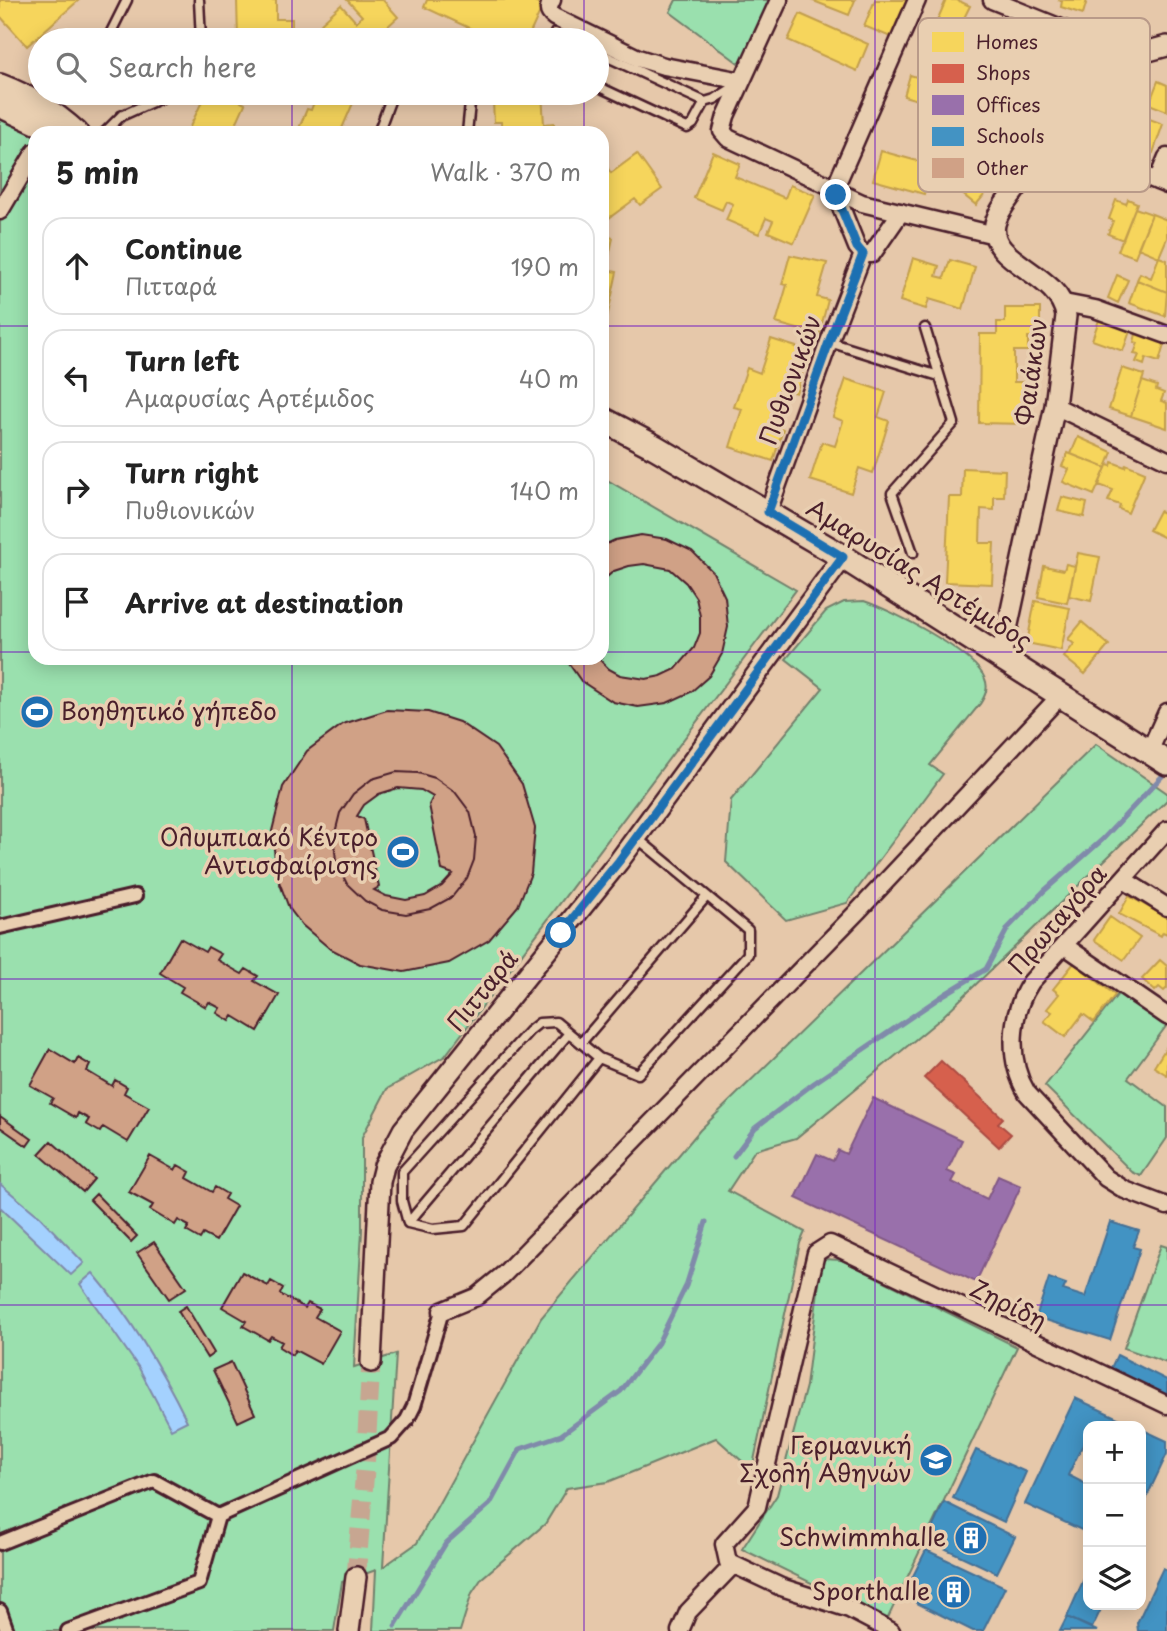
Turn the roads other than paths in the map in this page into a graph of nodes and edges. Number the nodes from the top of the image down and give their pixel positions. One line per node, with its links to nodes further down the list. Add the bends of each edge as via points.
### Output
1 (127, 0): 8 (lane)
2 (199, 0): 9 (lane)
3 (552, 0): 10 (street, via 549,14)
4 (779, 0): 15 (street)
5 (916, 0): 32 (street)
6 (992, 0): 7 (street)
7 (1036, 18)
8 (113, 28)
9 (200, 28)
10 (575, 28)
11 (609, 44): 15 (street, via 664,66)
12 (1167, 46): 13 (street)
13 (1150, 51)
14 (609, 58): 19 (lane)
15 (742, 81): 19 (lane); 32 (street, via 722,131)
16 (3, 89): 18 (main road); 24 (main road)
17 (609, 92): 19 (lane, via 687,128)
18 (28, 100)
19 (705, 102)
20 (40, 105): 25 (main road)
21 (145, 105): 26 (lane)
22 (388, 105): 27 (lane)
23 (470, 105): 28 (lane)
24 (46, 126)
25 (67, 126)
26 (111, 126)
27 (381, 126)
28 (468, 126)
29 (1167, 157): 31 (street)
30 (28, 164): 34 (street)
31 (1162, 183)
32 (834, 190): 35 (street, via 862,203); 37 (street)
33 (1015, 192): 36 (street, via 1003,207)
34 (0, 211)
35 (901, 212): 36 (street); 37 (street, via 872,254)
36 (995, 235): 38 (street, Φαιάκων, via 1002,249 1047,283)
37 (863, 254): 41 (street, Πυθιονικών)
38 (1064, 303): 40 (street); 43 (street, Φαιάκων)
39 (925, 328): 42 (lane)
40 (1167, 335)
41 (829, 342): 42 (lane); 46 (street, Πυθιονικών)
42 (939, 376): 47 (lane, via 954,423 892,493)
43 (1055, 407): 45 (street); 49 (street, Φαιάκων)
44 (609, 423): 46 (main road, Αμαρυσίας Αρτέμιδος)
45 (1167, 460)
46 (768, 512): 48 (main road, Αμαρυσίας Αρτέμιδος)
47 (913, 552)
48 (843, 557): 49 (main road, Αμαρυσίας Αρτέμιδος); 54 (street, Πιτταρά)
49 (1001, 657): 50 (main road, Αμαρυσίας Αρτέμιδος)
50 (1061, 695): 52 (main road, Αμαρυσίας Αρτέμιδος); 67 (street, via 503,1275 476,1297)
51 (1167, 712): 52 (street)
52 (1159, 758)
53 (1167, 830): 55 (street, Πρωταγόρα)
54 (636, 837): 57 (lane); 68 (street, Πιτταρά, via 392,1149 380,1182)
55 (1124, 880): 58 (street); 60 (street, Πρωταγόρα)
56 (135, 896): 59 (street)
57 (707, 896): 63 (lane); 64 (lane, via 748,930 748,954 638,1074)
58 (1167, 908)
59 (0, 927)
60 (1065, 946): 61 (street); 65 (street, Πρωταγόρα, via 1031,982 1018,1008 1014,1064 1019,1080 1107,1178)
61 (1167, 1016)
62 (569, 1033): 63 (lane); 66 (lane); 66 (lane, via 556,1022 539,1023 529,1031 402,1172)
63 (581, 1043): 64 (lane)
64 (599, 1058): 66 (lane, via 464,1226 433,1229)
65 (1167, 1206)
66 (408, 1223)
67 (442, 1311): 70 (street, via 414,1406 391,1438)
68 (371, 1362)
69 (1167, 1405): 72 (street, Ζηρίδη, via 830,1244 816,1252 757,1507 724,1544 728,1562)
70 (218, 1516): 71 (street, via 154,1481); 76 (street, via 199,1583)
71 (0, 1543)
72 (733, 1564): 78 (street, via 688,1612); 79 (street, via 781,1587 849,1609)
73 (356, 1577): 77 (street)
74 (0, 1611): 75 (street)
75 (7, 1631)
76 (68, 1631)
77 (349, 1631)
78 (680, 1631)
79 (891, 1631)

